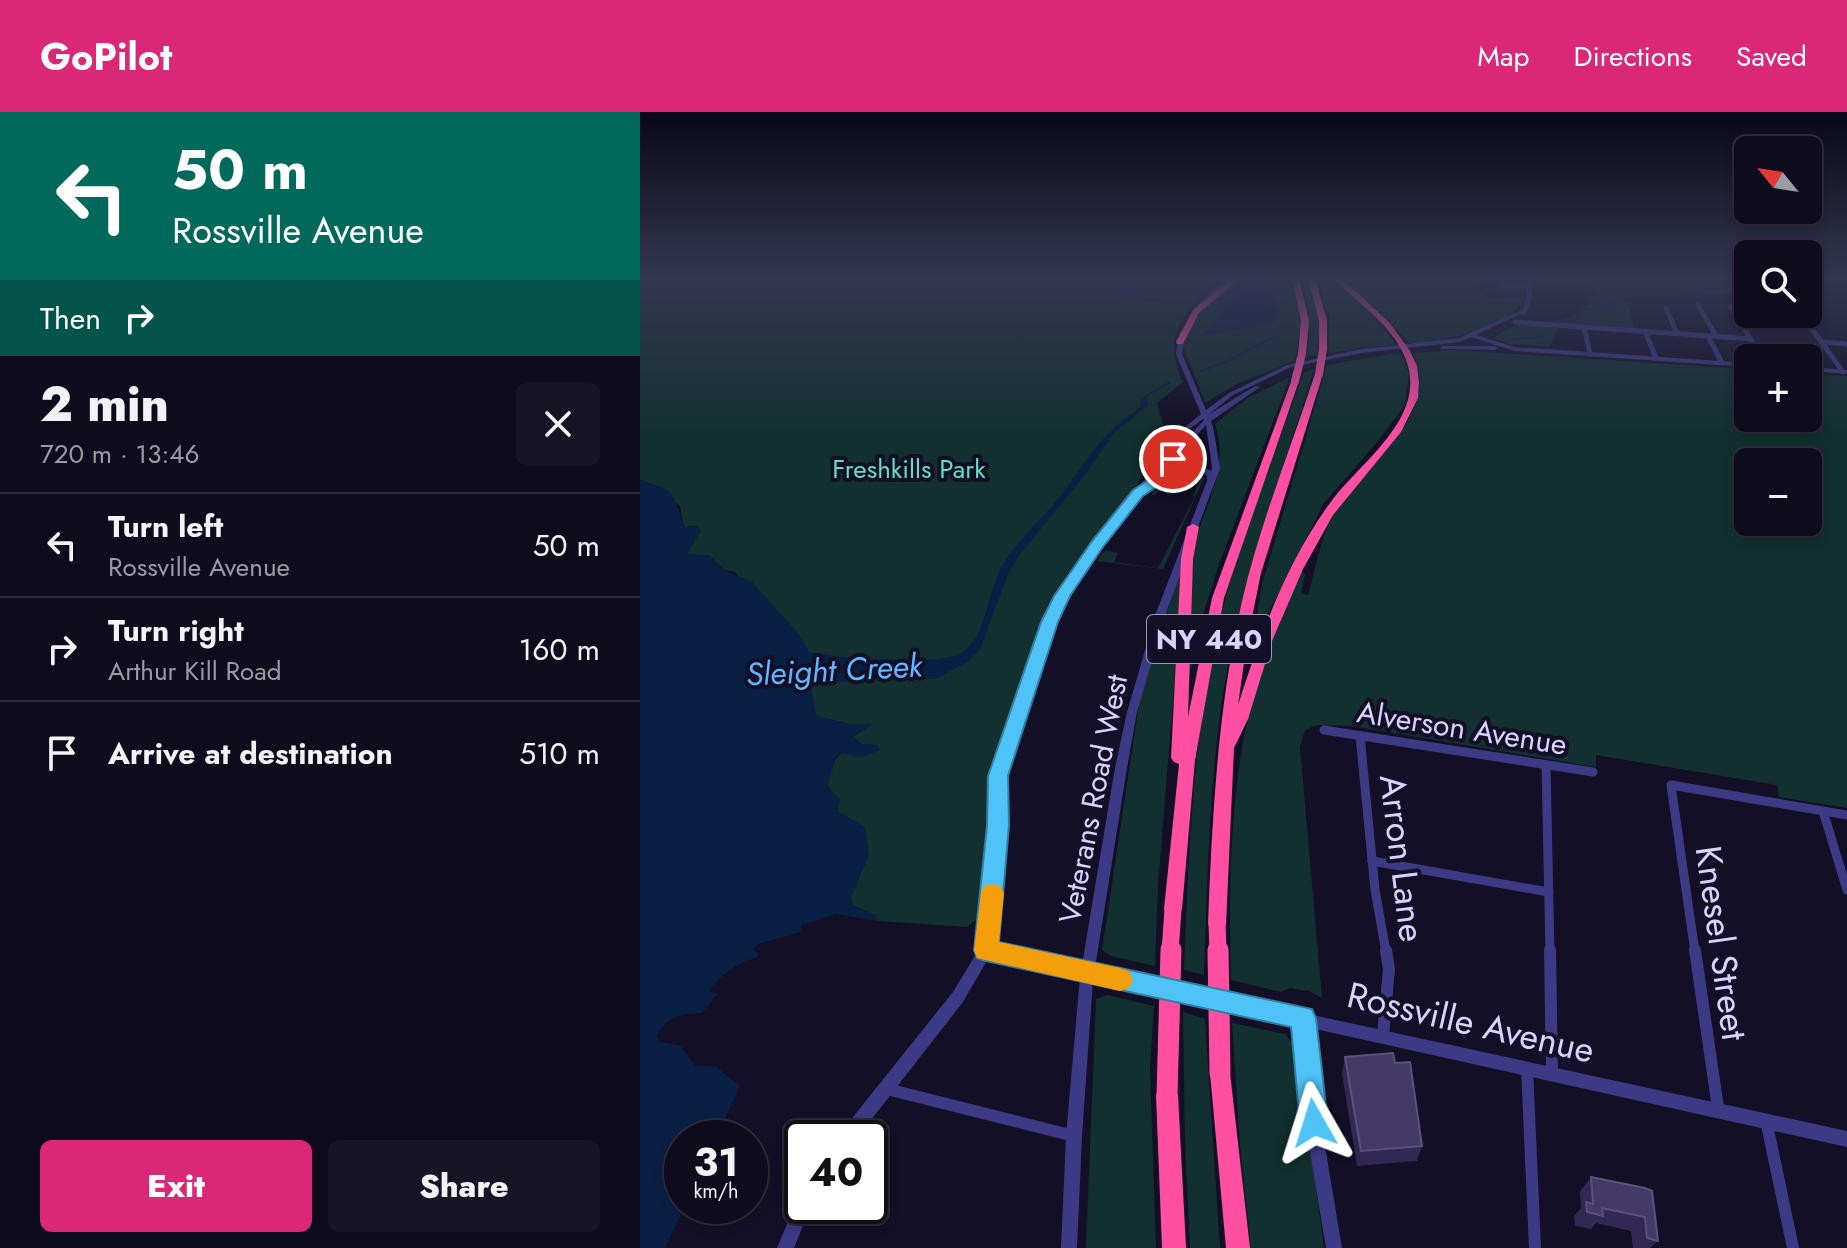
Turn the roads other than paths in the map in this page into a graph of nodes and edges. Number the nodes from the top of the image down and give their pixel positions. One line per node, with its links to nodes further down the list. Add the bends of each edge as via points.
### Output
1 (1185, 331): 19 (street)
2 (1186, 331): 19 (highway)
3 (1304, 331): 47 (highway, NY 440, bridge, via 1295,381 1218,598 1187,760)
4 (1323, 331): 39 (highway, NY 440, bridge, via 1319,374 1261,552 1238,650)
5 (1389, 331): 24 (highway)
6 (1483, 331): 14 (street)
7 (1498, 331): 18 (street)
8 (1585, 331): 26 (street)
9 (1645, 331): 13 (street); 27 (street)
10 (1713, 331): 16 (street)
11 (1746, 331): 17 (street)
12 (1814, 331): 20 (street)
13 (1677, 333): 15 (street)
14 (1473, 336): 18 (street); 24 (street)
15 (1708, 336): 16 (street); 28 (street)
16 (1716, 336): 17 (street)
17 (1751, 339): 21 (street)
18 (1481, 340): 23 (street); 25 (street)
19 (1180, 342): 32 (street, Veterans Road West, via 1183,366)
20 (1822, 342): 22 (street); 31 (street)
21 (1754, 344)
22 (1847, 344)
23 (1441, 348): 24 (street); 25 (street)
24 (1403, 349): 32 (street, via 1289,366 1249,383); 39 (highway, via 1415,382 1409,411 1336,503 1281,603 1242,720)
25 (1514, 349): 26 (street)
26 (1590, 354): 27 (street)
27 (1656, 358): 28 (street)
28 (1722, 363): 29 (street)
29 (1734, 364)
30 (1822, 370): 31 (street)
31 (1845, 372)
32 (1206, 416): 33 (street); 34 (street, Veterans Road West, via 1216,468); 35 (street, via 1186,429)
33 (1166, 467): 34 (street, via 1206,469); 35 (street)
34 (1211, 486): 36 (street, Veterans Road West)
35 (1138, 493): 48 (street, via 1062,596 1000,766)
36 (1193, 527): 47 (highway, via 1187,559); 49 (street, Veterans Road West, via 1132,712)
37 (1324, 730): 38 (street, Alverson Avenue)
38 (1360, 736): 40 (street, Alverson Avenue); 44 (street, Arron Lane)
39 (1225, 751): 64 (highway, NY 440, bridge, via 1217,924 1220,1073)
40 (1546, 765): 41 (street, Alverson Avenue); 46 (street)
41 (1593, 772)
42 (1823, 811): 43 (street); 45 (street); 55 (street, Knesel Street, via 1671,785)
43 (1847, 815)
44 (1372, 861): 46 (street); 51 (street, Arron Lane, via 1389,969)
45 (1847, 890)
46 (1549, 892): 53 (street)
47 (1173, 909): 63 (highway, NY 440, bridge, via 1167,1095)
48 (986, 950): 49 (street, Rossville Avenue); 54 (street, via 958,997)
49 (1087, 973): 50 (street, Rossville Avenue); 58 (street, Veterans Road West)
50 (1303, 1018): 51 (street, Rossville Avenue); 65 (street)
51 (1383, 1035): 52 (street, Rossville Avenue)
52 (1527, 1068): 53 (street, Rossville Avenue); 66 (street)
53 (1552, 1073): 55 (street, Rossville Avenue)
54 (887, 1089): 56 (street); 58 (street)
55 (1718, 1108): 57 (street, Rossville Avenue)
56 (862, 1120)
57 (1766, 1120): 59 (street, Rossville Avenue); 67 (street)
58 (1074, 1136): 62 (street, Veterans Road West)
59 (1847, 1139)
60 (795, 1224): 61 (street)
61 (785, 1248)
62 (1069, 1248)
63 (1174, 1248)
64 (1238, 1248)
65 (1334, 1248)
66 (1535, 1248)
67 (1793, 1248)

